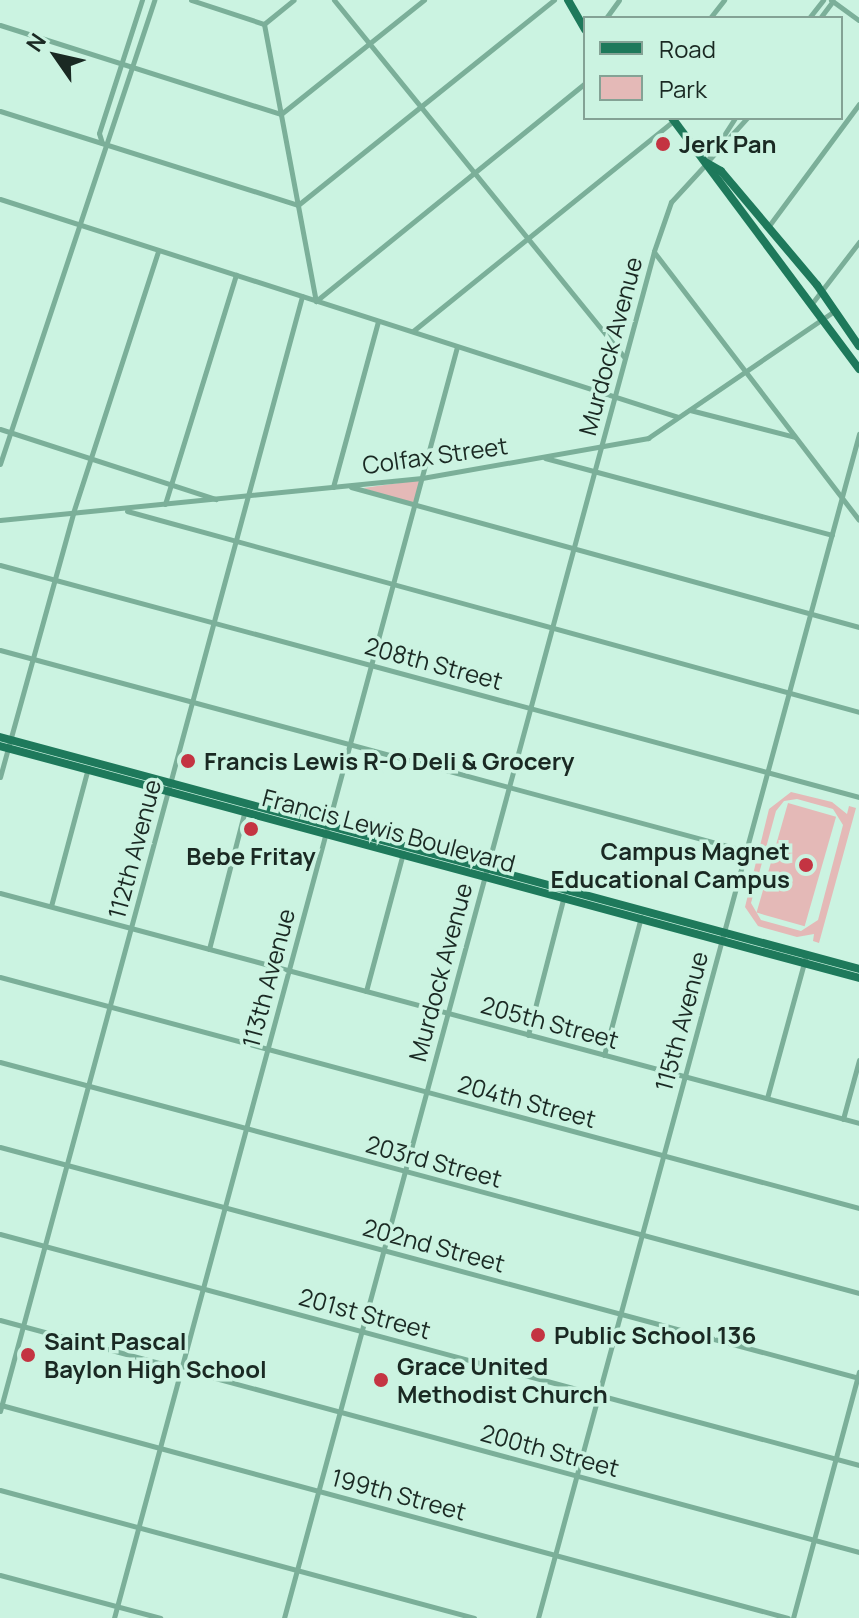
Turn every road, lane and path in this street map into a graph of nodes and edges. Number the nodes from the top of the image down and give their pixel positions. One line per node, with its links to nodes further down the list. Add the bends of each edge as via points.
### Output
1 (142, 0): 19 (street)
2 (154, 0): 20 (street)
3 (191, 0): 16 (street)
4 (294, 0): 16 (street)
5 (334, 0): 18 (street)
6 (424, 0): 18 (street)
7 (554, 0): 23 (street)
8 (568, 0): 14 (main road)
9 (724, 0): 12 (street)
10 (823, 0): 13 (street)
11 (833, 0): 15 (street)
12 (712, 16)
13 (811, 16)
14 (583, 18)
15 (859, 20)
16 (264, 24): 25 (street)
17 (0, 25): 19 (street)
18 (369, 44): 23 (street); 25 (street)
19 (121, 64): 20 (street); 30 (street, via 99,133)
20 (133, 67): 25 (street); 30 (street, via 110,138)
21 (583, 85): 32 (street)
22 (859, 104): 36 (street)
23 (420, 108): 32 (street); 34 (street)
24 (0, 111): 30 (street)
25 (281, 114): 34 (street)
26 (668, 120): 37 (street)
27 (670, 120): 31 (main road)
28 (734, 120): 31 (street, Murdock Avenue)
29 (745, 120): 31 (street, Murdock Avenue)
30 (102, 144): 34 (street); 35 (street)
31 (706, 163): 36 (main road, via 721,171); 40 (street, Murdock Avenue, via 671,202); 45 (main road)
32 (473, 173): 37 (street); 44 (street)
33 (0, 199): 35 (street)
34 (298, 205): 44 (street)
35 (77, 224): 39 (street); 59 (street)
36 (768, 227): 42 (main road)
37 (525, 238): 49 (street); 52 (street)
38 (859, 242): 42 (street)
39 (158, 251): 41 (street); 64 (street)
40 (654, 251): 52 (street, Murdock Avenue); 54 (street)
41 (236, 275): 43 (street); 68 (street)
42 (822, 292): 45 (street); 46 (main road)
43 (302, 296): 44 (street); 71 (street, 112th Avenue)
44 (316, 301): 48 (street)
45 (813, 302): 47 (main road)
46 (835, 310): 47 (street, Colfax Street); 50 (main road)
47 (824, 318): 53 (main road); 54 (street, Colfax Street)
48 (378, 321): 49 (street); 70 (street)
49 (412, 332): 51 (street)
50 (859, 346)
51 (457, 347): 55 (street); 67 (street, 113th Avenue)
52 (625, 358): 55 (street, Murdock Avenue)
53 (859, 369)
54 (747, 370): 56 (street, Colfax Street); 61 (street)
55 (614, 397): 57 (street); 62 (street, Murdock Avenue)
56 (689, 409): 57 (street, Colfax Street); 61 (street)
57 (678, 417): 62 (street, Colfax Street, via 648,438)
58 (0, 429): 59 (street)
59 (10, 432): 64 (street); 65 (street)
60 (859, 434): 72 (street, 115th Avenue)
61 (795, 437): 72 (street)
62 (601, 447): 63 (street, Colfax Street); 66 (street, Murdock Avenue)
63 (540, 457): 66 (street); 67 (street, Colfax Street)
64 (91, 458): 68 (street); 77 (street)
65 (0, 464)
66 (595, 471): 80 (street); 82 (street, Murdock Avenue)
67 (422, 478): 69 (street, Colfax Street); 75 (street, 113th Avenue)
68 (169, 482): 73 (street); 74 (street)
69 (348, 486): 70 (street, Colfax Street); 75 (street)
70 (333, 487): 71 (street, Colfax Street)
71 (247, 496): 73 (street, Colfax Street); 81 (street, 112th Avenue)
72 (842, 497): 79 (street); 80 (street, 115th Avenue)
73 (217, 499): 74 (street, Colfax Street)
74 (165, 504): 76 (street, Colfax Street)
75 (414, 507): 82 (street); 85 (street, 113th Avenue)
76 (122, 510): 77 (street, Colfax Street); 81 (street)
77 (73, 513): 78 (street, Colfax Street); 84 (street)
78 (0, 520)
79 (859, 520)
80 (832, 535): 86 (street, 115th Avenue)
81 (235, 543): 85 (street); 87 (street, 112th Avenue)
82 (572, 550): 86 (street); 89 (street, Murdock Avenue)
83 (0, 565): 84 (street, 208th Street)
84 (53, 579): 87 (street, 208th Street); 91 (street)
85 (393, 586): 89 (street); 92 (street, 113th Avenue)
86 (810, 614): 88 (street); 93 (street, 115th Avenue)
87 (213, 622): 92 (street, 208th Street); 94 (street, 112th Avenue)
88 (859, 627)
89 (551, 629): 93 (street); 95 (street, Murdock Avenue)
90 (0, 650): 91 (street)
91 (32, 658): 94 (street); 97 (street)
92 (371, 665): 95 (street, 208th Street); 98 (street, 113th Avenue)
93 (788, 693): 96 (street); 100 (street, 115th Avenue)
94 (192, 701): 98 (street); 102 (street, 112th Avenue)
95 (530, 708): 100 (street, 208th Street); 103 (street, Murdock Avenue)
96 (859, 712)
97 (4, 742): 99 (main road, Francis Lewis Boulevard); 101 (street)
98 (350, 744): 103 (street); 106 (street, 113th Avenue)
99 (89, 765): 102 (main road, Francis Lewis Boulevard); 112 (street)
100 (767, 772): 104 (street, 208th Street); 108 (street, 115th Avenue)
101 (0, 777)
102 (169, 787): 105 (main road, Francis Lewis Boulevard); 114 (street, 112th Avenue)
103 (508, 787): 108 (street); 109 (street, Murdock Avenue)
104 (859, 797)
105 (246, 807): 106 (main road, Francis Lewis Boulevard); 116 (street)
106 (326, 829): 107 (main road, Francis Lewis Boulevard); 119 (street, 113th Avenue)
107 (404, 850): 109 (main road, Francis Lewis Boulevard); 122 (street)
108 (746, 851): 115 (street, 115th Avenue)
109 (485, 872): 111 (main road, Francis Lewis Boulevard); 124 (street, Murdock Avenue)
110 (0, 893): 112 (street, 205th Street)
111 (565, 894): 113 (main road, Francis Lewis Boulevard); 125 (street)
112 (51, 906): 114 (street, 205th Street)
113 (642, 915): 115 (main road, Francis Lewis Boulevard); 127 (street)
114 (131, 928): 116 (street, 205th Street); 123 (street, 112th Avenue)
115 (722, 937): 117 (main road, Francis Lewis Boulevard); 130 (street, 115th Avenue)
116 (209, 949): 119 (street, 205th Street)
117 (805, 959): 118 (main road, Francis Lewis Boulevard); 121 (main road, Francis Lewis Boulevard); 133 (street)
118 (859, 969)
119 (289, 970): 122 (street, 205th Street); 126 (street, 113th Avenue)
120 (0, 977): 123 (street, 204th Street)
121 (859, 978)
122 (366, 991): 124 (street, 205th Street)
123 (110, 1007): 126 (street, 204th Street); 131 (street, 112th Avenue)
124 (447, 1013): 125 (street, 205th Street); 132 (street, Murdock Avenue)
125 (528, 1035): 127 (street, 205th Street)
126 (268, 1049): 132 (street, 204th Street); 136 (street, 113th Avenue)
127 (604, 1055): 130 (street, 205th Street)
128 (859, 1060): 134 (street)
129 (0, 1062): 131 (street, 203rd Street)
130 (685, 1077): 133 (street, 205th Street); 138 (street, 115th Avenue)
131 (88, 1086): 136 (street, 203rd Street); 139 (street, 112th Avenue)
132 (426, 1092): 138 (street, 204th Street); 140 (street, Murdock Avenue)
133 (767, 1098): 134 (street, 205th Street)
134 (843, 1119): 135 (street, 205th Street)
135 (859, 1123)
136 (246, 1129): 140 (street, 203rd Street); 141 (street, 113th Avenue)
137 (0, 1147): 139 (street, 202nd Street)
138 (663, 1156): 142 (street, 204th Street); 144 (street, 115th Avenue)
139 (67, 1165): 141 (street, 202nd Street); 145 (street, 112th Avenue)
140 (405, 1171): 144 (street, 203rd Street); 146 (street, Murdock Avenue)
141 (225, 1208): 146 (street, 202nd Street); 147 (street, 113th Avenue)
142 (859, 1208)
143 (0, 1234): 145 (street, 201st Street)
144 (642, 1235): 148 (street, 203rd Street); 149 (street, 115th Avenue)
145 (45, 1246): 147 (street, 201st Street); 151 (street, 112th Avenue)
146 (383, 1250): 149 (street, 202nd Street); 152 (street, Murdock Avenue)
147 (203, 1288): 152 (street, 201st Street); 153 (street, 113th Avenue)
148 (859, 1293)
149 (621, 1314): 154 (street, 202nd Street); 155 (street, 115th Avenue)
150 (0, 1320): 151 (street, 200th Street)
151 (23, 1326): 153 (street, 200th Street); 156 (street, 112th Avenue)
152 (361, 1331): 155 (street, 201st Street); 157 (street, Murdock Avenue)
153 (181, 1369): 157 (street, 200th Street); 158 (street, 113th Avenue)
154 (858, 1376): 159 (street)
155 (599, 1395): 159 (street, 201st Street); 161 (street, 115th Avenue)
156 (1, 1407): 158 (street, 199th Street)
157 (339, 1412): 161 (street, 200th Street); 163 (street, Murdock Avenue)
158 (160, 1448): 163 (street, 199th Street); 164 (street, 113th Avenue)
159 (836, 1459): 160 (street, 201st Street); 165 (street)
160 (859, 1465)
161 (577, 1476): 165 (street, 200th Street); 167 (street, 115th Avenue)
162 (0, 1490): 164 (street)
163 (318, 1491): 167 (street, 199th Street); 168 (street, Murdock Avenue)
164 (139, 1527): 168 (street); 170 (street, 113th Avenue)
165 (814, 1540): 166 (street, 200th Street); 176 (street)
166 (859, 1552)
167 (555, 1555): 175 (street, 115th Avenue); 176 (street, 199th Street)
168 (297, 1570): 173 (street, Murdock Avenue); 174 (street)
169 (0, 1575): 170 (street)
170 (117, 1606): 171 (street, 113th Avenue); 172 (street)
171 (114, 1618)
172 (160, 1618)
173 (284, 1618)
174 (474, 1618)
175 (538, 1618)
176 (791, 1618)

